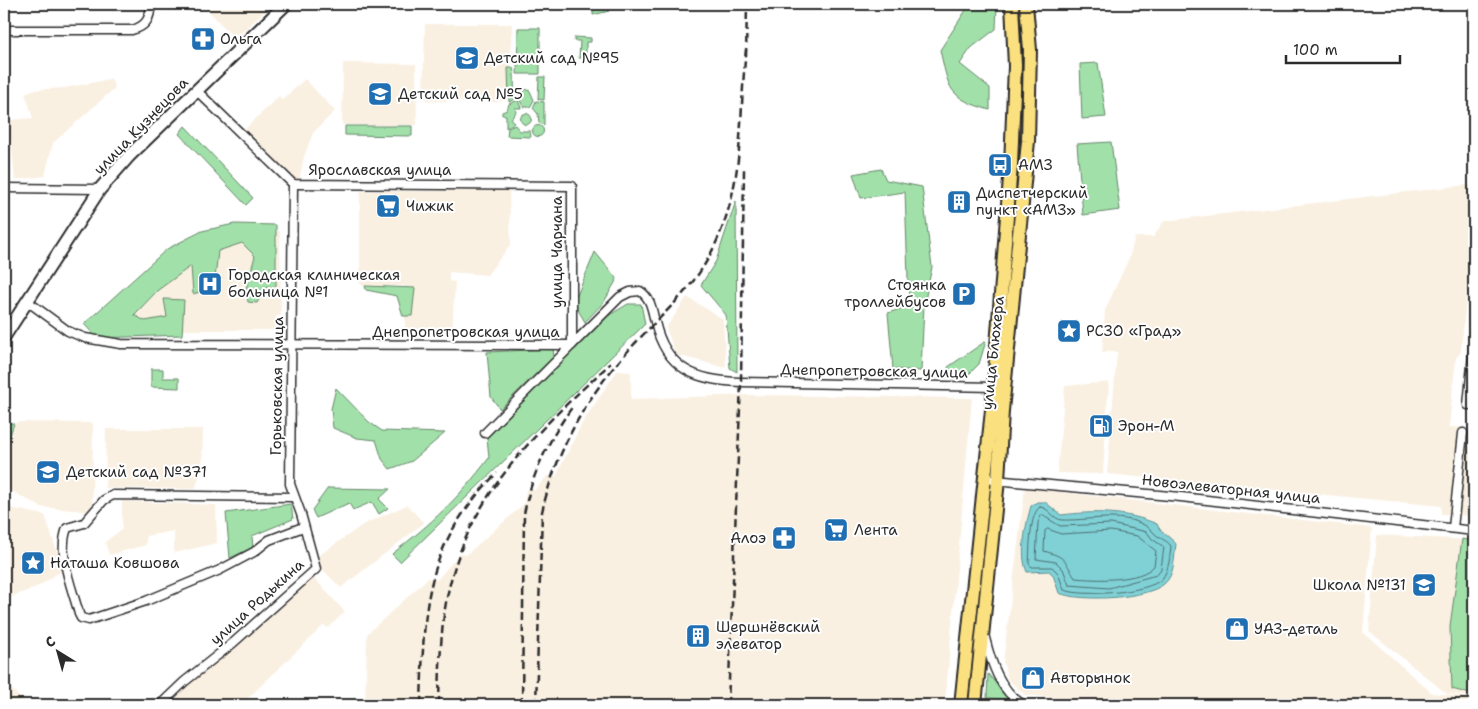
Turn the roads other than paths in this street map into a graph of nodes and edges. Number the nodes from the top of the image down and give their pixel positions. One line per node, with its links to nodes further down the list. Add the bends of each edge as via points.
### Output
1 (151, 4): 5 (street, via 150,15 141,28 132,30)
2 (286, 4): 6 (street, улица Кузнецова)
3 (1012, 4): 16 (main road, улица Блюхера, via 1015,66)
4 (1026, 4): 16 (main road, улица Блюхера, via 1030,50 1028,142)
5 (4, 30)
6 (196, 90): 7 (street, Ярославская улица); 10 (street, улица Кузнецова, via 129,156)
7 (293, 184): 8 (street, Ярославская улица); 13 (street, Горьковская улица)
8 (572, 186): 14 (street, улица Чарчана)
9 (4, 188): 10 (street)
10 (100, 190): 11 (street, улица Кузнецова)
11 (27, 302): 12 (street, улица Кузнецова); 13 (street, Днепропетровская улица, via 68,330 121,344)
12 (5, 332)
13 (291, 345): 14 (street, Днепропетровская улица); 22 (street, Горьковская улица, via 290,484)
14 (572, 345): 16 (street, Днепропетровская улица, via 620,297 640,291 650,302 668,354 690,373 705,379); 19 (street)
15 (1474, 345): 17 (street)
16 (999, 387): 20 (main road, улица Блюхера); 21 (main road, улица Блюхера)
17 (1468, 405)
18 (1463, 433): 24 (street)
19 (485, 434)
20 (984, 479): 21 (street, Новоэлеваторная улица); 28 (main road, улица Блюхера)
21 (998, 480): 24 (street, Новоэлеваторная улица); 26 (main road, улица Блюхера)
22 (293, 498): 23 (street, улица Родькина); 23 (street, via 113,495 84,522 67,528 63,540 64,558 79,614 85,620 97,618 146,601 220,570 269,540)
23 (304, 527): 27 (street, улица Родькина, via 316,569)
24 (1453, 528): 25 (street, Новоэлеваторная улица)
25 (1474, 530)
26 (982, 624): 29 (main road, улица Блюхера); 30 (street, via 991,664 1008,691)
27 (160, 705)
28 (961, 705)
29 (978, 705)
30 (1024, 705)

